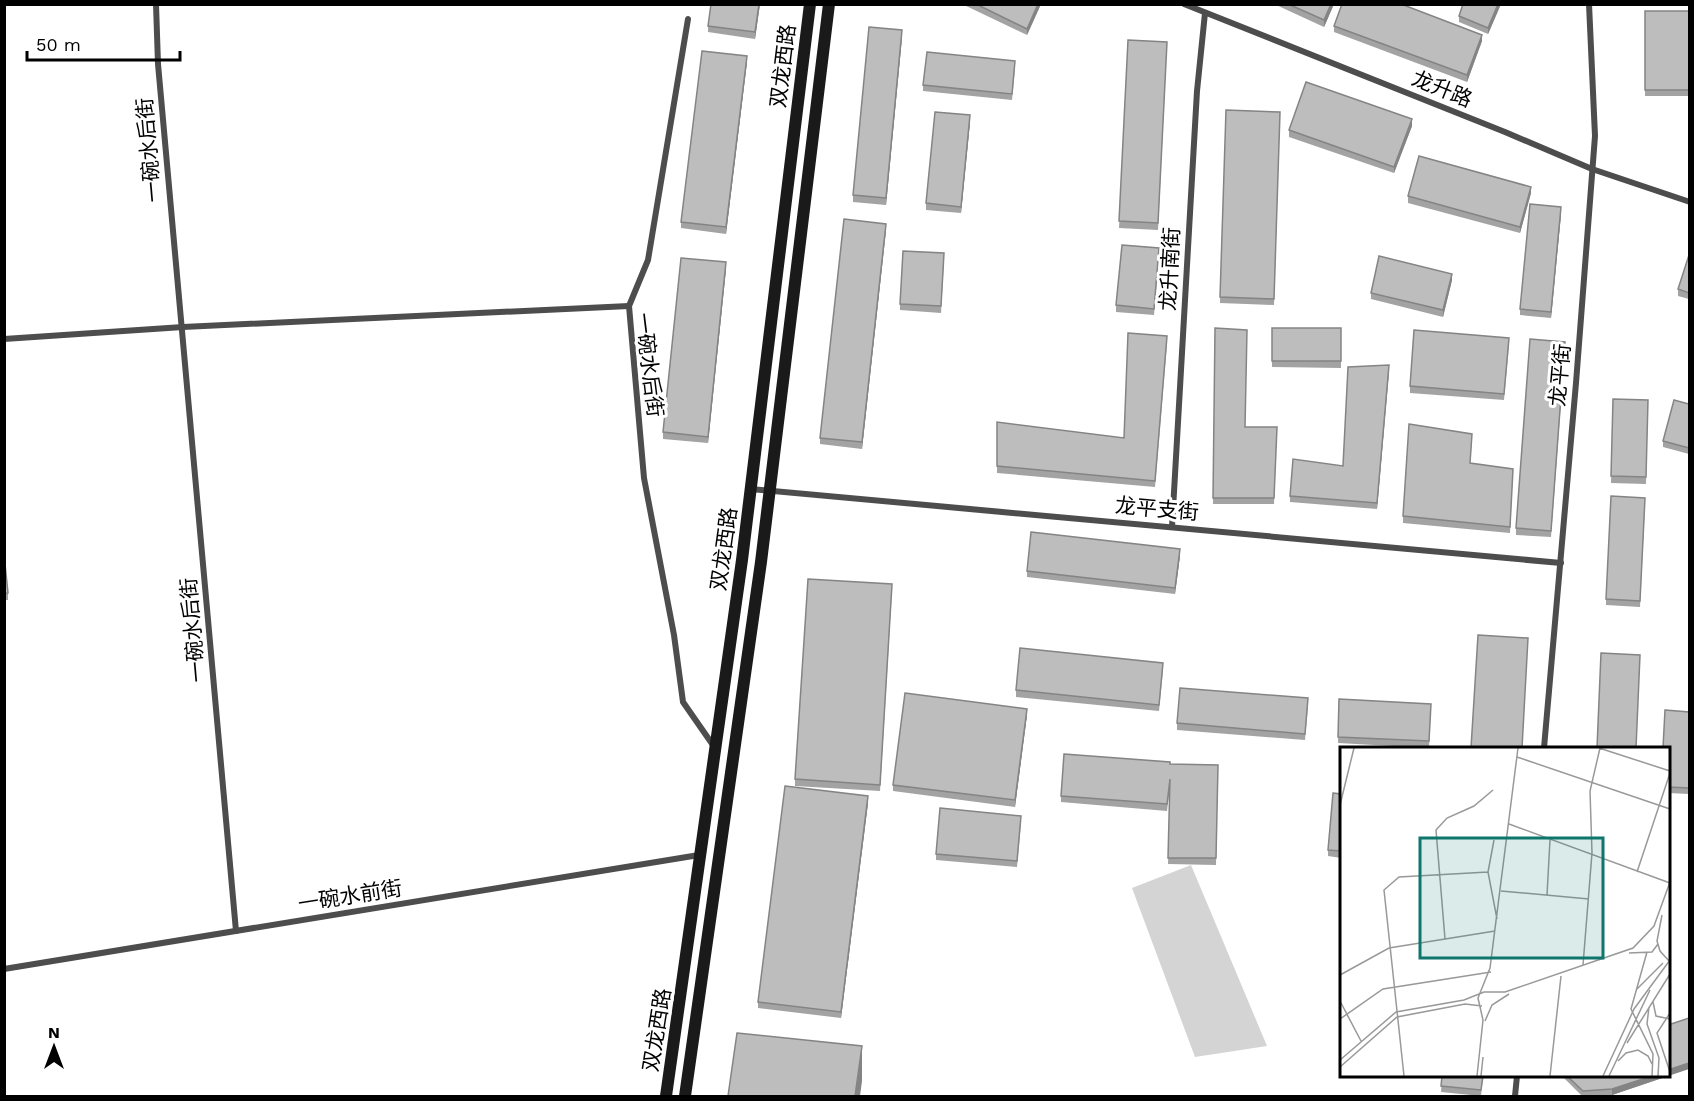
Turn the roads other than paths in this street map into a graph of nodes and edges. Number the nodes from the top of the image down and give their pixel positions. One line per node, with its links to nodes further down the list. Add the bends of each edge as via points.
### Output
1 (156, 4): 11 (street, 一碗水后街, via 158,64)
2 (810, 4): 13 (main road, 双龙西路)
3 (830, 4): 14 (main road, 双龙西路)
4 (1184, 4): 6 (street, 龙升路)
5 (1589, 4): 8 (street, 龙平街, via 1595,136)
6 (1205, 13): 8 (street, 龙升路); 15 (street, 龙升南街)
7 (688, 20): 10 (street, via 648,260)
8 (1592, 169): 9 (street, 龙升路); 16 (street, 龙平街)
9 (1689, 202)
10 (629, 306): 11 (street, 一碗水后街); 18 (street, 一碗水后街, via 644,478 683,702)
11 (183, 327): 12 (street, 一碗水后街); 20 (street, 一碗水后街)
12 (4, 339)
13 (751, 489): 14 (street, 龙平支街); 18 (main road, 双龙西路)
14 (770, 490): 15 (street, 龙平支街); 24 (main road, 双龙西路)
15 (1172, 527): 16 (street, 龙平支街)
16 (1561, 563): 17 (street, 龙平街)
17 (1544, 747)
18 (715, 748): 19 (main road, 双龙西路)
19 (700, 855): 20 (street, 一碗水前街); 23 (main road, 双龙西路)
20 (236, 931): 21 (street, 一碗水前街)
21 (4, 969)
22 (1517, 1077): 25 (street)
23 (666, 1096)
24 (685, 1096)
25 (1515, 1096)

